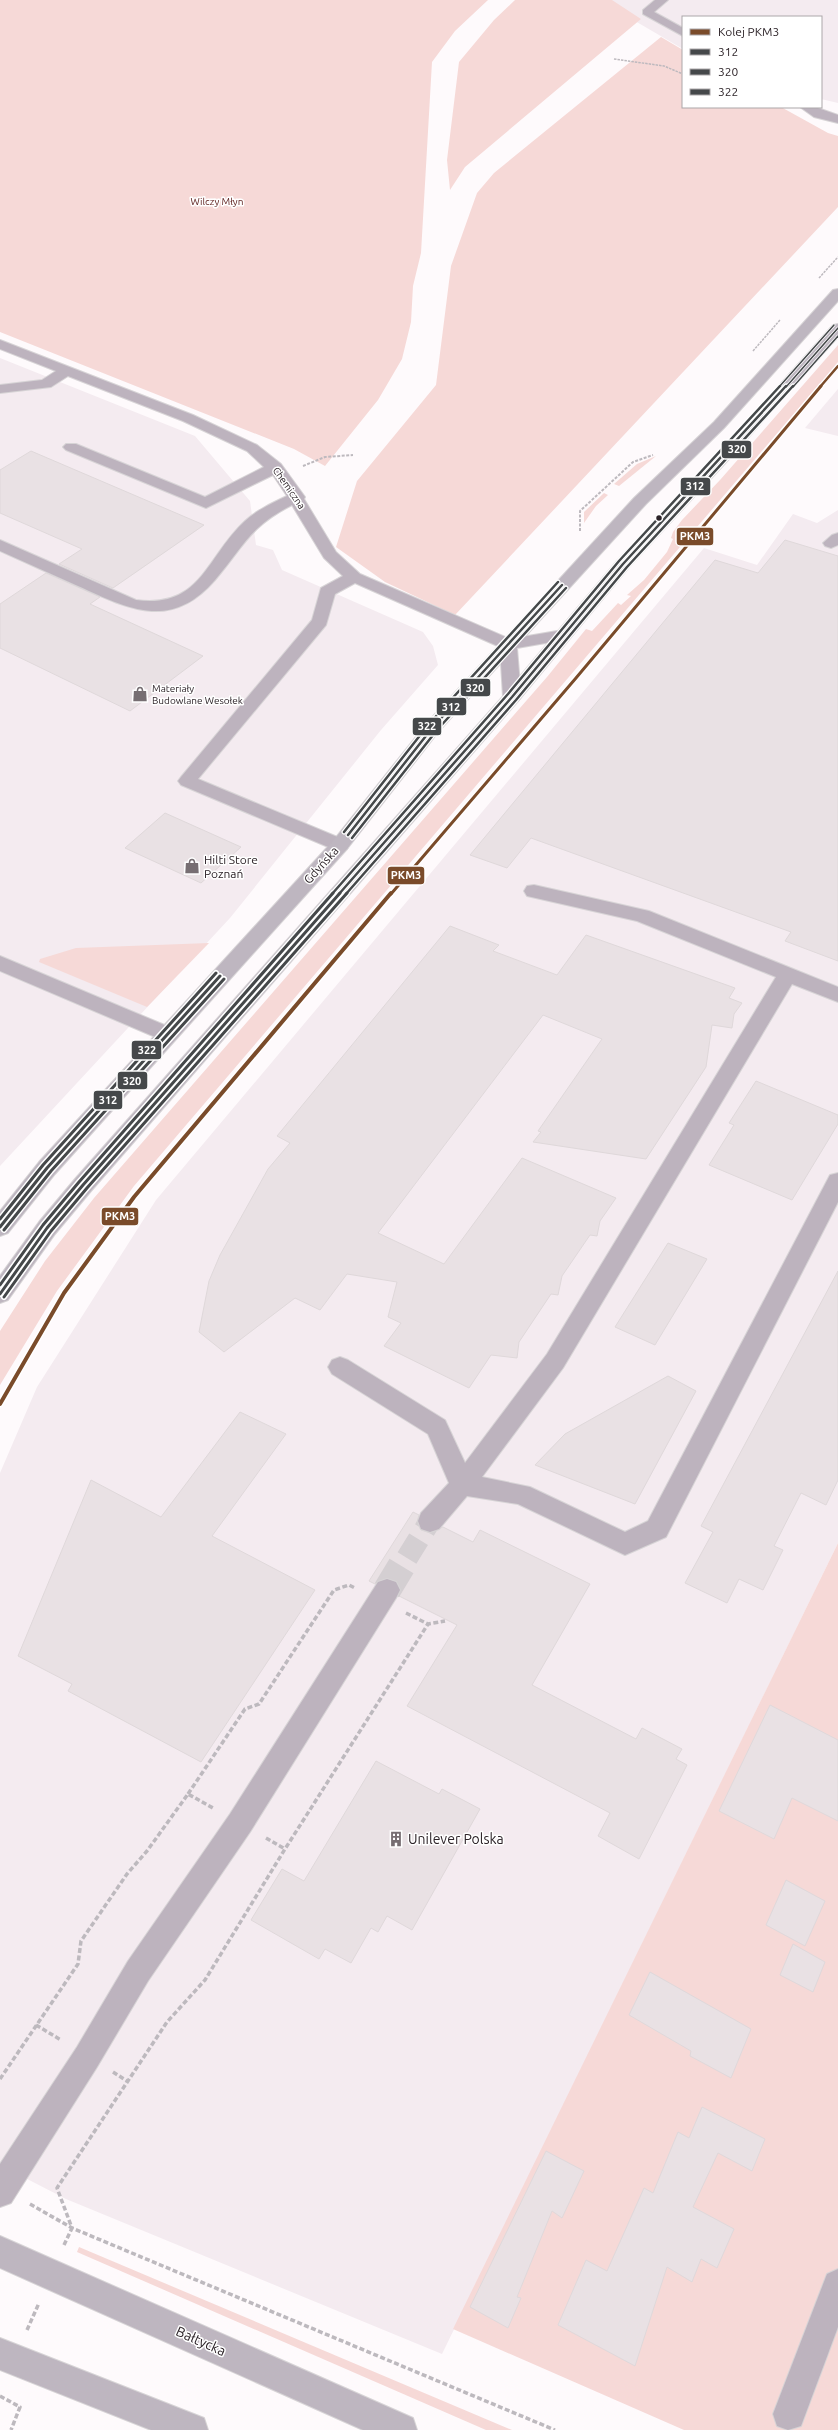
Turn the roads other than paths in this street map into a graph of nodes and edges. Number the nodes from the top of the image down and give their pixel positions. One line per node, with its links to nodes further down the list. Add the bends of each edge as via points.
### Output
1 (662, 0): 2 (street, via 647,12)
2 (682, 33)
3 (808, 108): 4 (street, via 818,114)
4 (838, 119)
5 (838, 292): 16 (main road, Gdyńska, via 719,425 640,501)
6 (838, 328): 15 (main road, via 623,564)
7 (0, 344): 8 (street, Chemiczna)
8 (68, 370): 9 (street, via 46,384); 11 (street, Chemiczna, via 226,434 252,448)
9 (0, 389)
10 (71, 447): 11 (street, via 206,502)
11 (278, 471): 12 (street, Chemiczna)
12 (297, 497): 13 (street, via 270,511 246,529 197,591 184,602 167,607 150,609 132,604); 14 (street, Chemiczna, via 330,555)
13 (0, 545)
14 (354, 577): 16 (street, Chemiczna); 18 (street, via 327,591 320,621 187,781)
15 (563, 635): 16 (street); 17 (main road)
16 (508, 644): 17 (street); 18 (main road, Gdyńska, via 433,727)
17 (512, 697): 26 (main road, via 83,1185 47,1228)
18 (340, 845): 23 (main road, Gdyńska)
19 (534, 891): 21 (street, via 642,916)
20 (0, 963): 23 (street)
21 (788, 974): 22 (street); 28 (street, via 556,1361)
22 (838, 995)
23 (167, 1034): 25 (main road, Gdyńska, via 47,1168)
24 (838, 1181): 28 (street, via 657,1529 625,1544 521,1494)
25 (0, 1227)
26 (0, 1294)
27 (340, 1367): 28 (street, via 437,1427)
28 (462, 1485): 29 (street)
29 (430, 1521)
30 (387, 1590): 31 (street, via 240,1823 138,1971 87,2057)
31 (1, 2190)
32 (0, 2252): 37 (main road, Bałtycka)
33 (838, 2284): 35 (street)
34 (7, 2357): 36 (main road)
35 (788, 2414)
36 (192, 2430)
37 (401, 2430)

